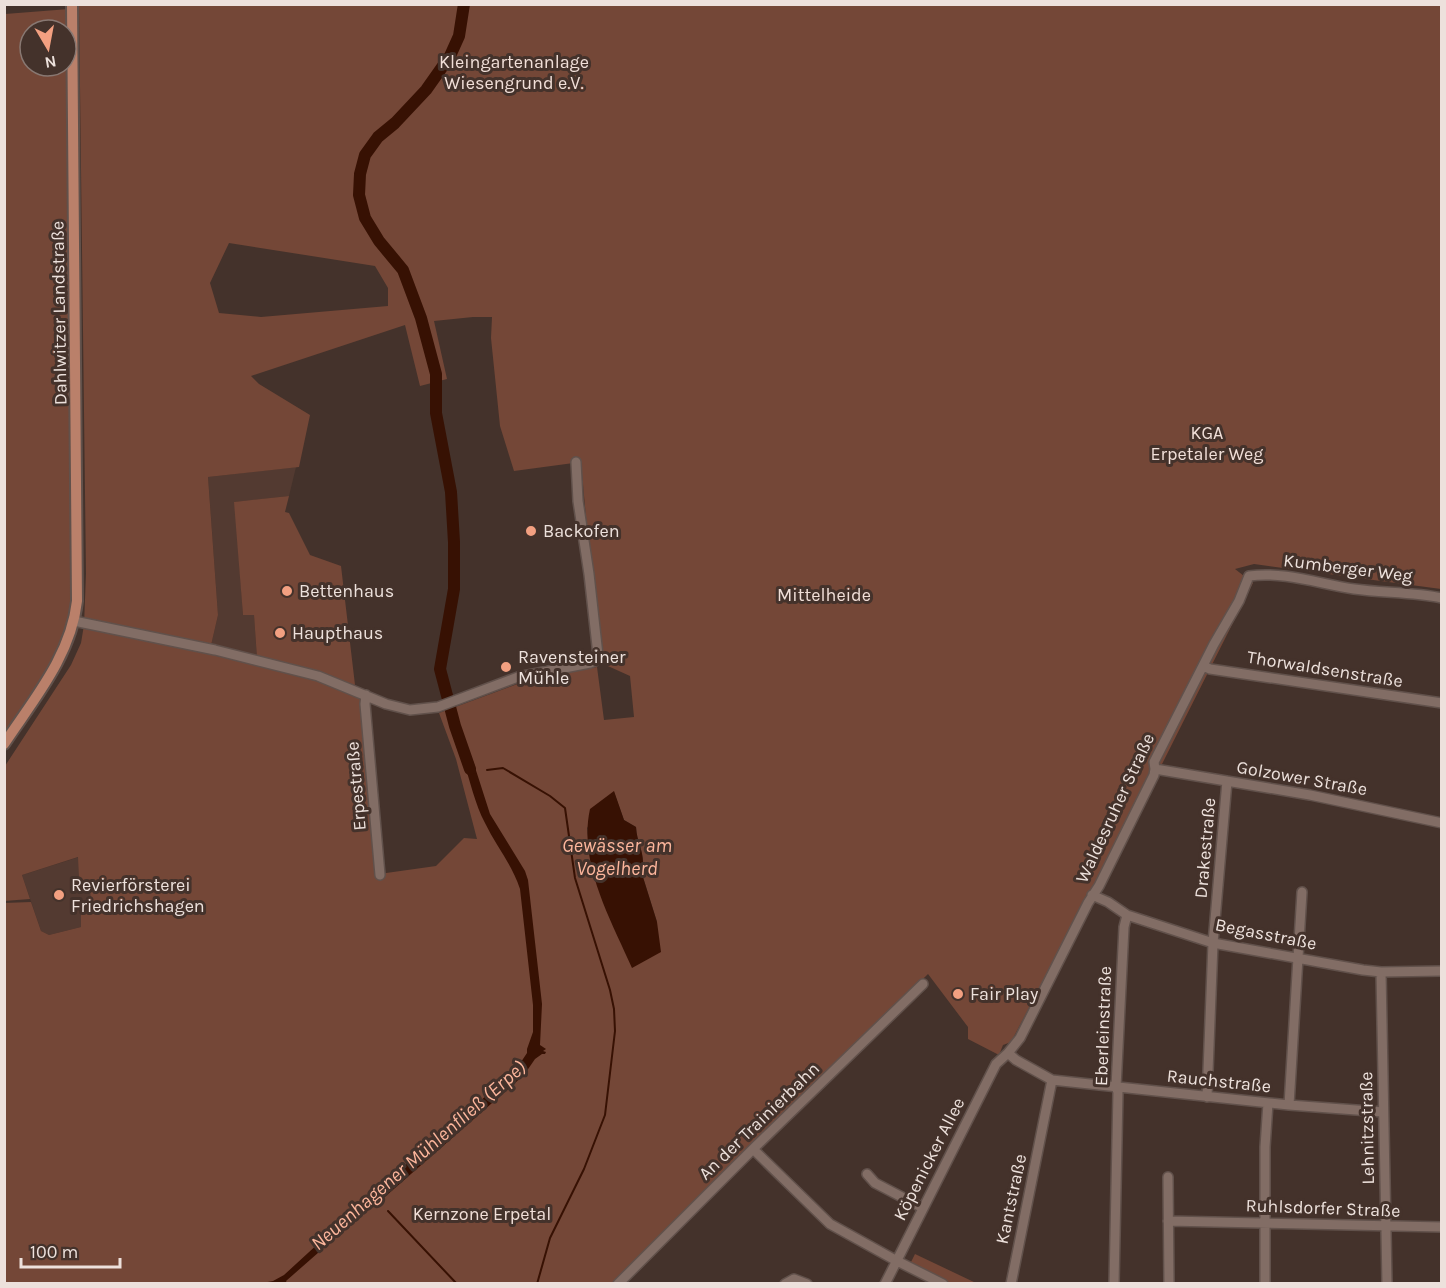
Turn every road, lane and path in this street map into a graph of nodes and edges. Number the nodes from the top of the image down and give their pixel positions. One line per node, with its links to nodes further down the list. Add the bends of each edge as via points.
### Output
1 (72, 4): 5 (main road, Dahlwitzer Landstraße, via 78,571)
2 (576, 462): 7 (street, via 596,661 518,677 423,710 402,709)
3 (1249, 576): 4 (street, Kumberger Weg, via 1280,576 1352,589); 6 (street, Waldesruher Straße)
4 (1442, 598)
5 (74, 621): 7 (street, via 318,676); 9 (main road, Dahlwitzer Landstraße, via 63,652)
6 (1203, 666): 8 (street, Thorwaldsenstraße); 10 (street, Waldesruher Straße, via 1154,762)
7 (366, 695): 13 (street, Erpestraße)
8 (1442, 703)
9 (4, 744)
10 (1155, 769): 11 (street, Golzower Straße); 15 (street, Waldesruher Straße)
11 (1227, 781): 12 (street, Golzower Straße); 17 (street, Drakestraße)
12 (1442, 823)
13 (380, 875)
14 (1302, 892): 18 (street)
15 (1092, 895): 16 (street, Begasstraße); 22 (street, Waldesruher Straße, via 1020,1038)
16 (1127, 915): 17 (street, Begasstraße); 24 (street, Eberleinstraße)
17 (1213, 943): 18 (street, Begasstraße); 25 (street, Drakestraße)
18 (1297, 957): 20 (street, Begasstraße); 27 (street)
19 (1442, 971): 20 (street, Begasstraße)
20 (1381, 972): 28 (street, Lehnitzstraße)
21 (924, 984): 29 (street, An der Trainierbahn)
22 (1008, 1053): 23 (street, Rauchstraße); 32 (street, Köpenicker Allee, via 996,1064)
23 (1053, 1080): 24 (street, Rauchstraße); 43 (street, Kantstraße)
24 (1116, 1087): 25 (street, Rauchstraße); 44 (street, Eberleinstraße)
25 (1206, 1097): 26 (street, Rauchstraße)
26 (1268, 1103): 27 (street, Rauchstraße); 34 (street)
27 (1289, 1106): 28 (street, Rauchstraße)
28 (1383, 1112): 35 (street, Lehnitzstraße)
29 (753, 1149): 37 (street, via 830,1224); 39 (street, An der Trainierbahn)
30 (867, 1174): 32 (street, via 875,1183)
31 (1168, 1177): 33 (street)
32 (923, 1208): 37 (street, Köpenicker Allee)
33 (1168, 1221): 34 (street, Ruhlsdorfer Straße); 45 (street)
34 (1264, 1222): 35 (street, Ruhlsdorfer Straße); 46 (street)
35 (1386, 1226): 36 (street, Ruhlsdorfer Straße); 47 (street, Lehnitzstraße)
36 (1442, 1227)
37 (897, 1261): 41 (street, Köpenicker Allee); 42 (street)
38 (789, 1281): 40 (street)
39 (618, 1284)
40 (807, 1284)
41 (885, 1284)
42 (943, 1284)
43 (1011, 1284)
44 (1114, 1284)
45 (1169, 1284)
46 (1265, 1284)
47 (1387, 1284)

